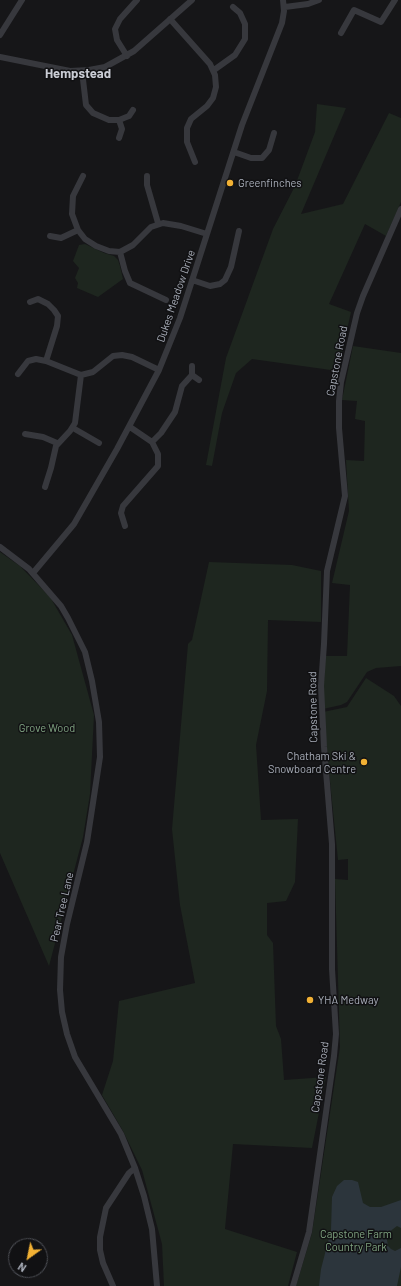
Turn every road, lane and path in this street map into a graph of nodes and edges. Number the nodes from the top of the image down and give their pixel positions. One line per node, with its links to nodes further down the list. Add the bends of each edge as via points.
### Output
1 (22, 0): 10 (street)
2 (137, 0): 11 (street, via 120,19 115,29 117,40)
3 (192, 0): 8 (street)
4 (319, 0): 6 (street, via 308,4)
5 (395, 0): 9 (street, via 381,22 354,10)
6 (284, 3): 19 (street, Dukes Meadow Drive, via 282,23)
7 (234, 7): 13 (street, via 245,24 245,39 235,55)
8 (170, 19): 11 (street); 13 (street)
9 (341, 33)
10 (0, 35)
11 (127, 56): 14 (street, via 105,67)
12 (0, 57): 14 (street, via 62,70)
13 (214, 70): 20 (street, via 216,87 213,98 191,119 187,128 187,142)
14 (82, 71): 16 (street, via 87,107 103,118)
15 (133, 110): 16 (street, via 129,116)
16 (119, 120): 18 (street, via 122,129)
17 (274, 133): 19 (street, via 267,153 262,158 251,158)
18 (118, 138)
19 (234, 152): 27 (street, Dukes Meadow Drive)
20 (195, 162)
21 (83, 176): 25 (street, via 72,202 72,214)
22 (147, 176): 24 (street, via 147,185)
23 (401, 209): 53 (street, Capstone Road, via 357,313 339,401 345,496 327,571 321,686 332,844 332,969 336,1034 309,1232)
24 (158, 223): 27 (street, via 168,223); 29 (street, via 129,248)
25 (78, 230): 28 (street, via 61,238); 29 (street, via 85,239 96,246)
26 (239, 231): 30 (street, via 231,267 225,280 210,286)
27 (207, 234): 30 (street, Dukes Meadow Drive)
28 (50, 236)
29 (120, 252): 31 (street, via 130,282)
30 (192, 280): 35 (street, Dukes Meadow Drive)
31 (166, 300)
32 (30, 302): 33 (street, via 38,299 52,306 58,316)
33 (46, 361): 36 (street, via 28,361); 37 (street)
34 (192, 366): 38 (street)
35 (159, 370): 37 (street, via 132,357 117,355 108,358 93,372); 40 (street, Dukes Meadow Drive)
36 (18, 374)
37 (81, 375): 41 (street, via 78,413)
38 (192, 375): 39 (street); 43 (street, via 182,386 171,420)
39 (199, 380)
40 (130, 427): 43 (street); 49 (street, Dukes Meadow Drive, via 74,524)
41 (73, 428): 44 (street); 45 (street)
42 (25, 434): 44 (street)
43 (152, 442): 47 (street, via 158,454 158,466 123,506)
44 (57, 443): 46 (street)
45 (99, 443)
46 (45, 487)
47 (125, 526)
48 (0, 547): 49 (street, Pear Tree Lane)
49 (33, 573): 50 (street, Pear Tree Lane, via 61,606 82,646 92,680 99,722 100,757 87,842 61,957 62,1012 75,1057 121,1134)
50 (135, 1168): 51 (street, via 106,1208 100,1237 100,1250); 52 (street, Pear Tree Lane, via 152,1229)
51 (113, 1286)
52 (157, 1286)
53 (292, 1286)

